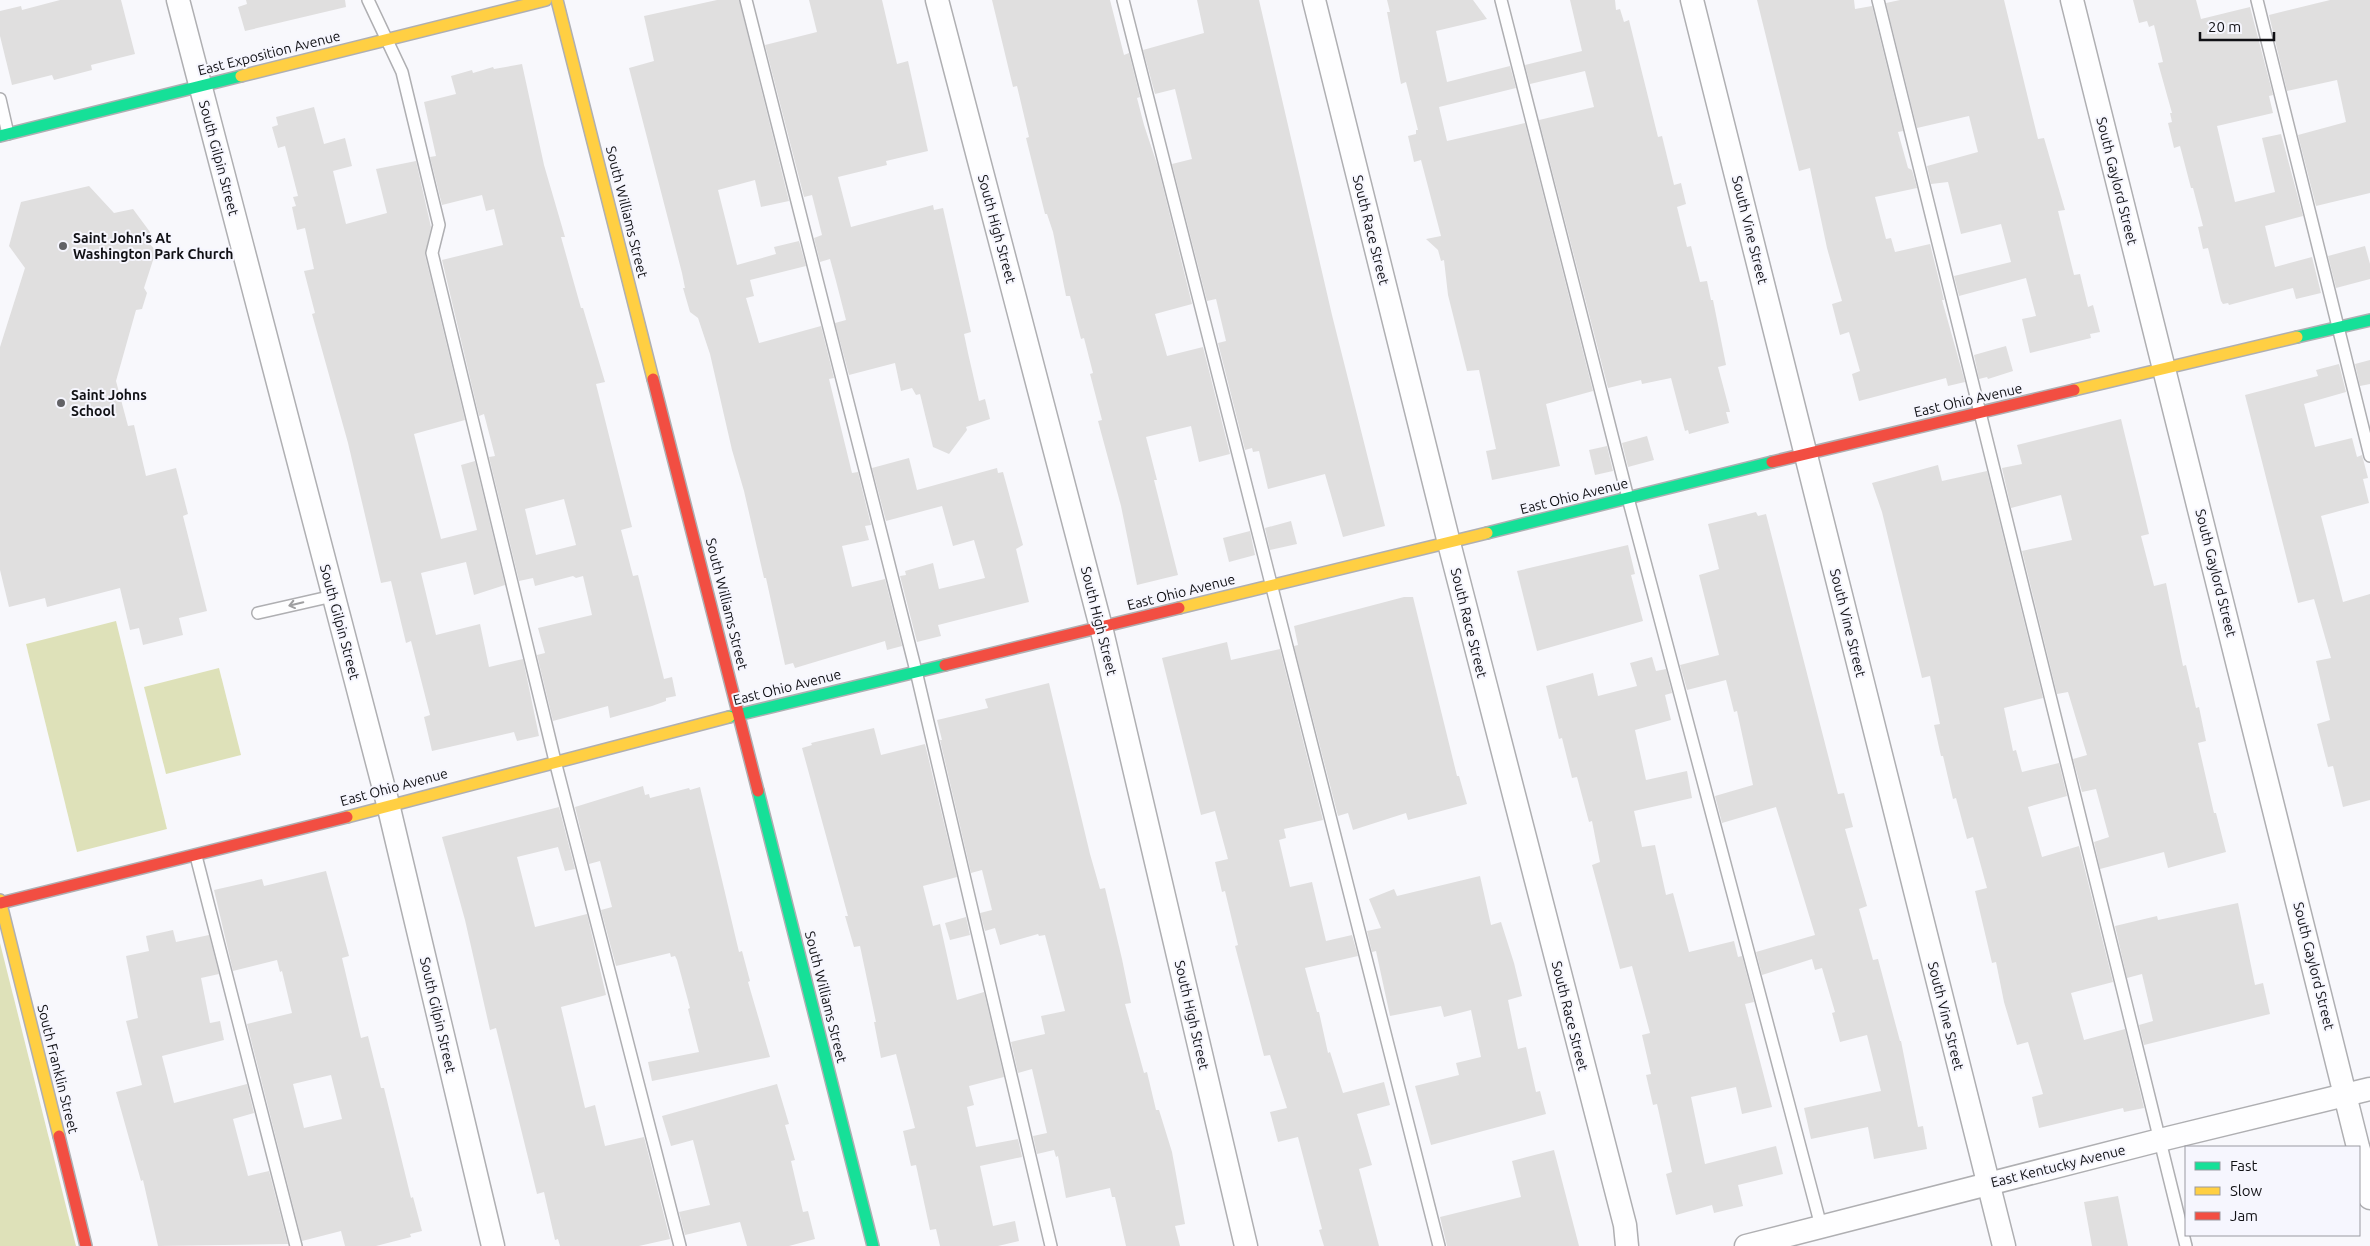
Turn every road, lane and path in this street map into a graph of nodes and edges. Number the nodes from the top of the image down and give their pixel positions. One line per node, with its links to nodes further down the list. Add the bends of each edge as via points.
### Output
1 (178, 0): 15 (street, South Gilpin Street)
2 (368, 0): 14 (lane)
3 (546, 0): 14 (street, East Exposition Avenue)
4 (557, 0): 31 (street, South Williams Street)
5 (746, 0): 30 (lane)
6 (937, 0): 29 (street, South High Street)
7 (1123, 0): 26 (lane)
8 (1314, 0): 25 (street, South Race Street)
9 (1501, 0): 24 (lane)
10 (1692, 0): 22 (street, South Vine Street)
11 (1878, 0): 21 (lane)
12 (2072, 0): 20 (street, South Gaylord Street)
13 (2257, 0): 19 (lane)
14 (386, 40): 15 (street, East Exposition Avenue); 32 (lane, via 402,72 439,225 432,253)
15 (200, 86): 17 (street, East Exposition Avenue); 27 (street, South Gilpin Street)
16 (0, 99): 17 (lane)
17 (4, 135)
18 (2370, 320): 19 (street, East Ohio Avenue)
19 (2337, 328): 20 (street, East Ohio Avenue); 23 (lane)
20 (2165, 370): 21 (street, East Ohio Avenue); 37 (street, South Gaylord Street)
21 (1981, 413): 22 (street, East Ohio Avenue); 38 (lane)
22 (1806, 454): 24 (street, East Ohio Avenue); 41 (street, South Vine Street)
23 (2370, 456)
24 (1628, 498): 25 (street, East Ohio Avenue); 43 (lane)
25 (1449, 543): 26 (street, East Ohio Avenue); 52 (street, South Race Street, via 1622,1216)
26 (1272, 585): 29 (street, East Ohio Avenue); 51 (lane)
27 (333, 596): 28 (lane, one-way to 28); 33 (street, South Gilpin Street)
28 (258, 612)
29 (1101, 627): 30 (street, East Ohio Avenue); 50 (street, South High Street)
30 (916, 671): 31 (street, East Ohio Avenue); 49 (lane)
31 (740, 714): 32 (street, East Ohio Avenue); 48 (street, South Williams Street)
32 (555, 761): 33 (street, East Ohio Avenue); 47 (lane)
33 (388, 804): 34 (street, East Ohio Avenue); 46 (street, South Gilpin Street)
34 (196, 856): 35 (street, East Ohio Avenue); 45 (lane)
35 (0, 901): 44 (street, South Franklin Street)
36 (2370, 1089): 37 (street, East Kentucky Avenue)
37 (2346, 1095): 38 (street, East Kentucky Avenue); 39 (street, South Gaylord Street)
38 (2160, 1140): 41 (street, East Kentucky Avenue); 55 (lane)
39 (2357, 1146)
40 (2360, 1157): 42 (street, South Gaylord Street)
41 (1988, 1184): 43 (street, East Kentucky Avenue); 54 (street, South Vine Street)
42 (2370, 1198)
43 (1808, 1234): 53 (street, East Kentucky Avenue)
44 (86, 1246)
45 (296, 1246)
46 (493, 1246)
47 (680, 1246)
48 (873, 1246)
49 (1051, 1246)
50 (1246, 1246)
51 (1439, 1246)
52 (1627, 1246)
53 (1746, 1246)
54 (2004, 1246)
55 (2186, 1246)

